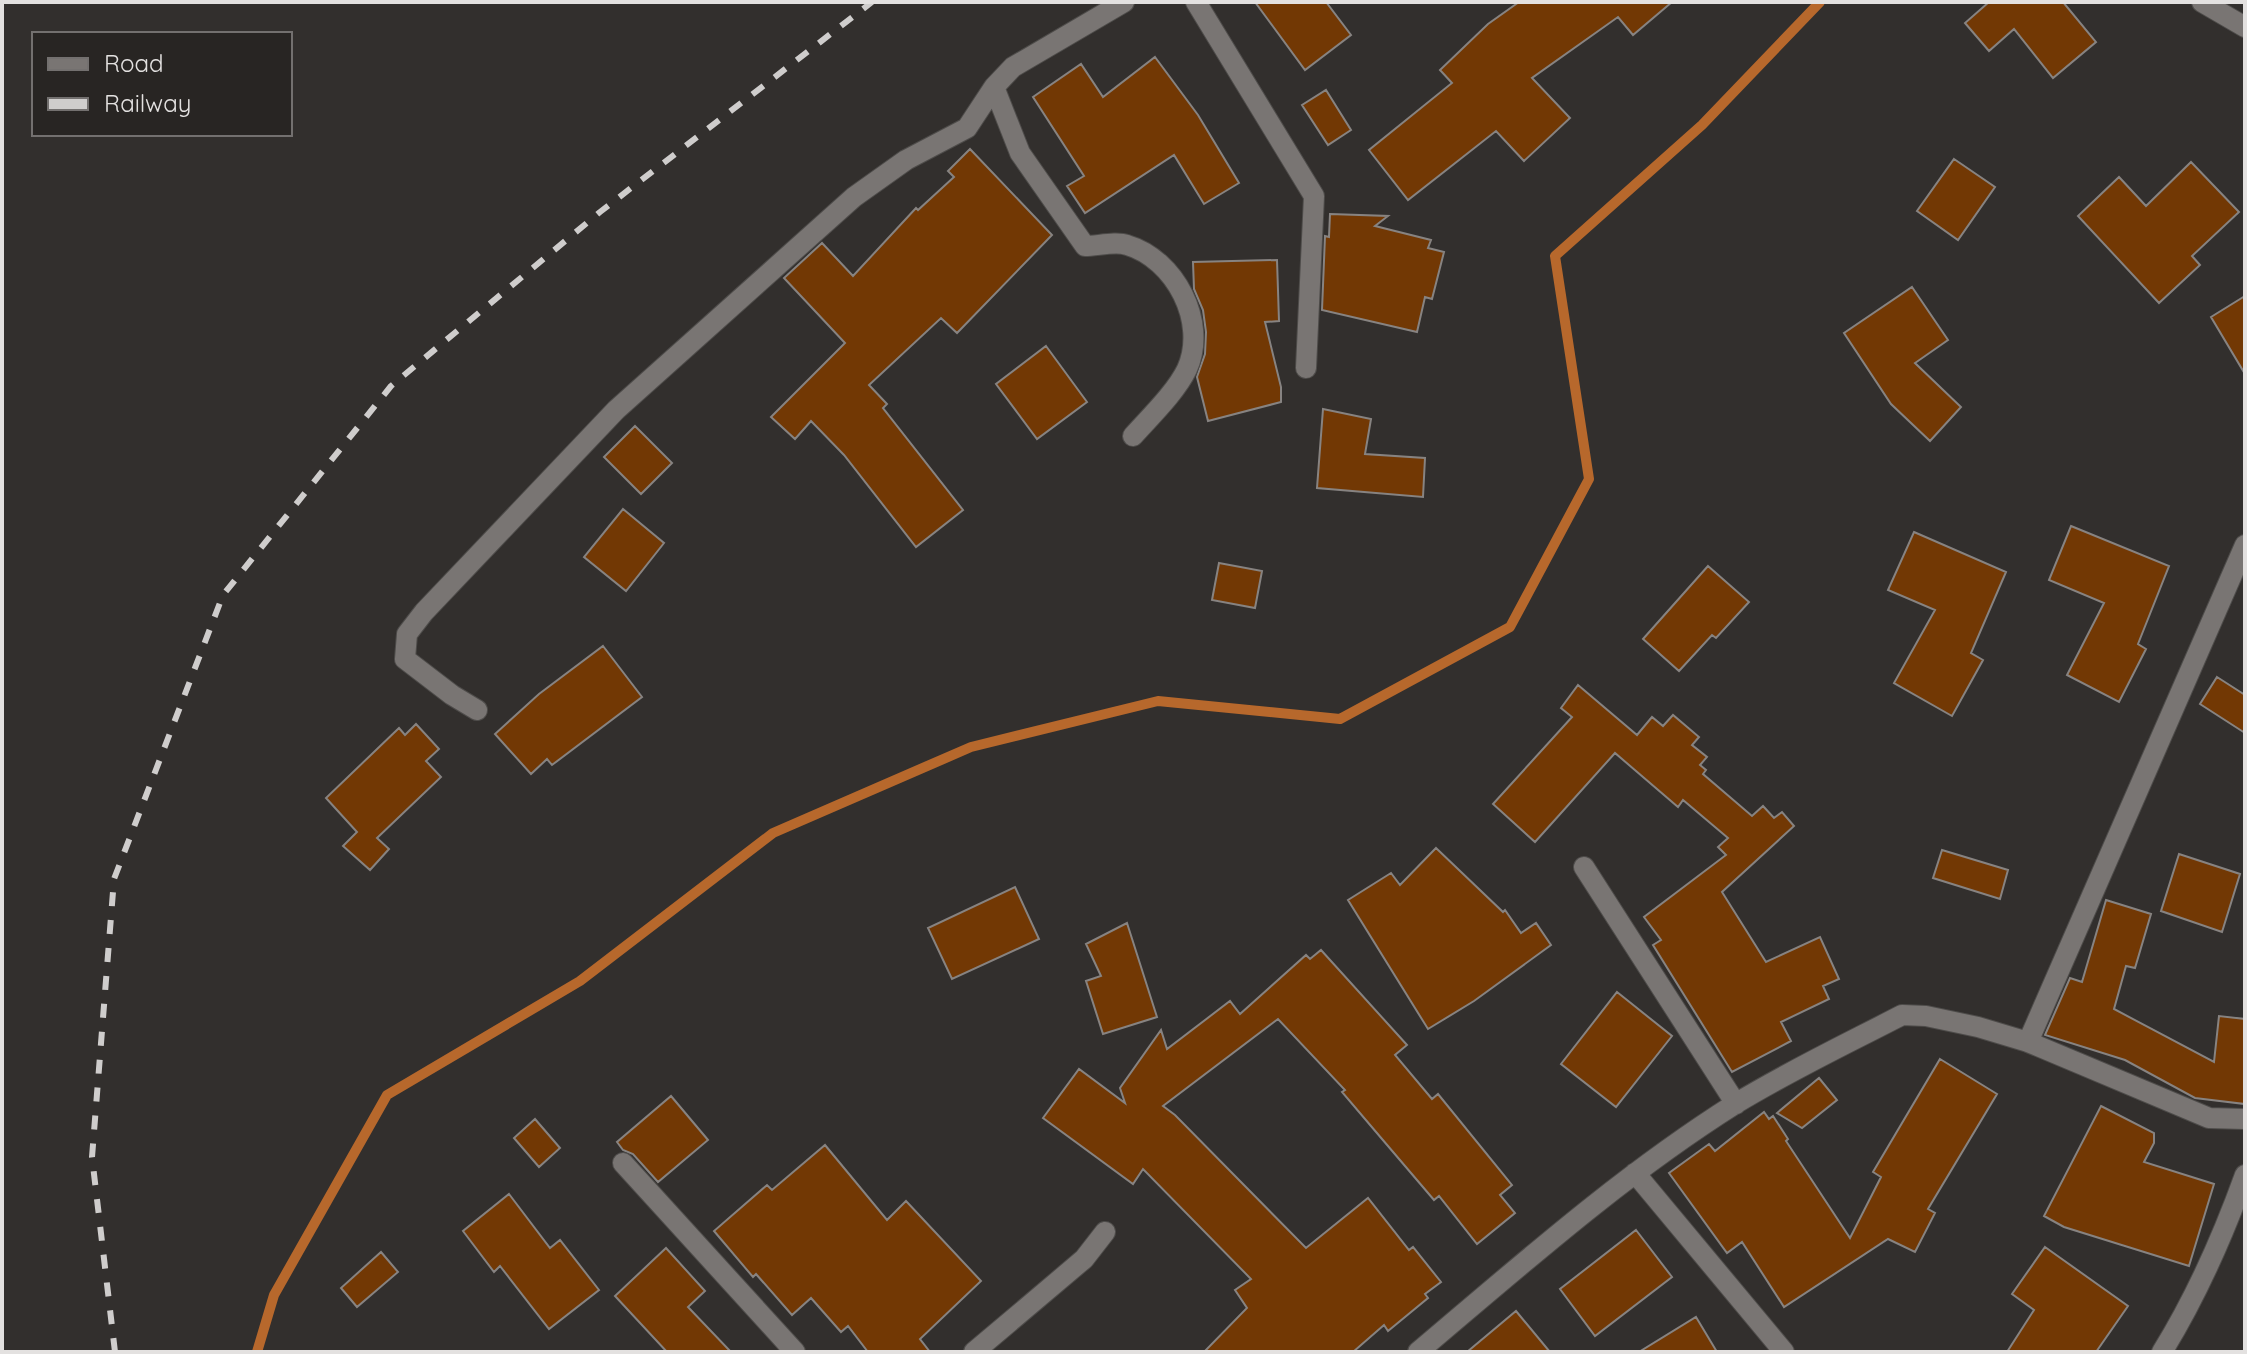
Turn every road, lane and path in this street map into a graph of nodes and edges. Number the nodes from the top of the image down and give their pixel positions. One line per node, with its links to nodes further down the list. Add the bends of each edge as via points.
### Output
1 (1124, 2): 5 (street, via 1013,67)
2 (1196, 2): 6 (street, via 1314,196)
3 (2202, 2): 4 (street)
4 (2245, 27)
5 (994, 87): 7 (street, via 1020,153 1085,246 1126,244 1155,259 1170,271 1185,298 1193,331 1187,368); 9 (street, via 967,128 906,160 854,197 616,410 424,612 407,634 405,659)
6 (1306, 368)
7 (1133, 436)
8 (2245, 545): 11 (street)
9 (477, 710)
10 (1584, 867): 12 (street)
11 (2028, 1042): 12 (street, via 1952,1021 1902,1015); 13 (street, via 2209,1118)
12 (1736, 1104): 15 (street)
13 (2245, 1119)
14 (623, 1163): 18 (street)
15 (1635, 1173): 20 (street); 21 (street)
16 (2245, 1175): 22 (street, via 2226,1227)
17 (1105, 1232): 19 (street, via 1084,1259)
18 (795, 1352)
19 (974, 1352)
20 (1418, 1352)
21 (1784, 1352)
22 (2162, 1352)

